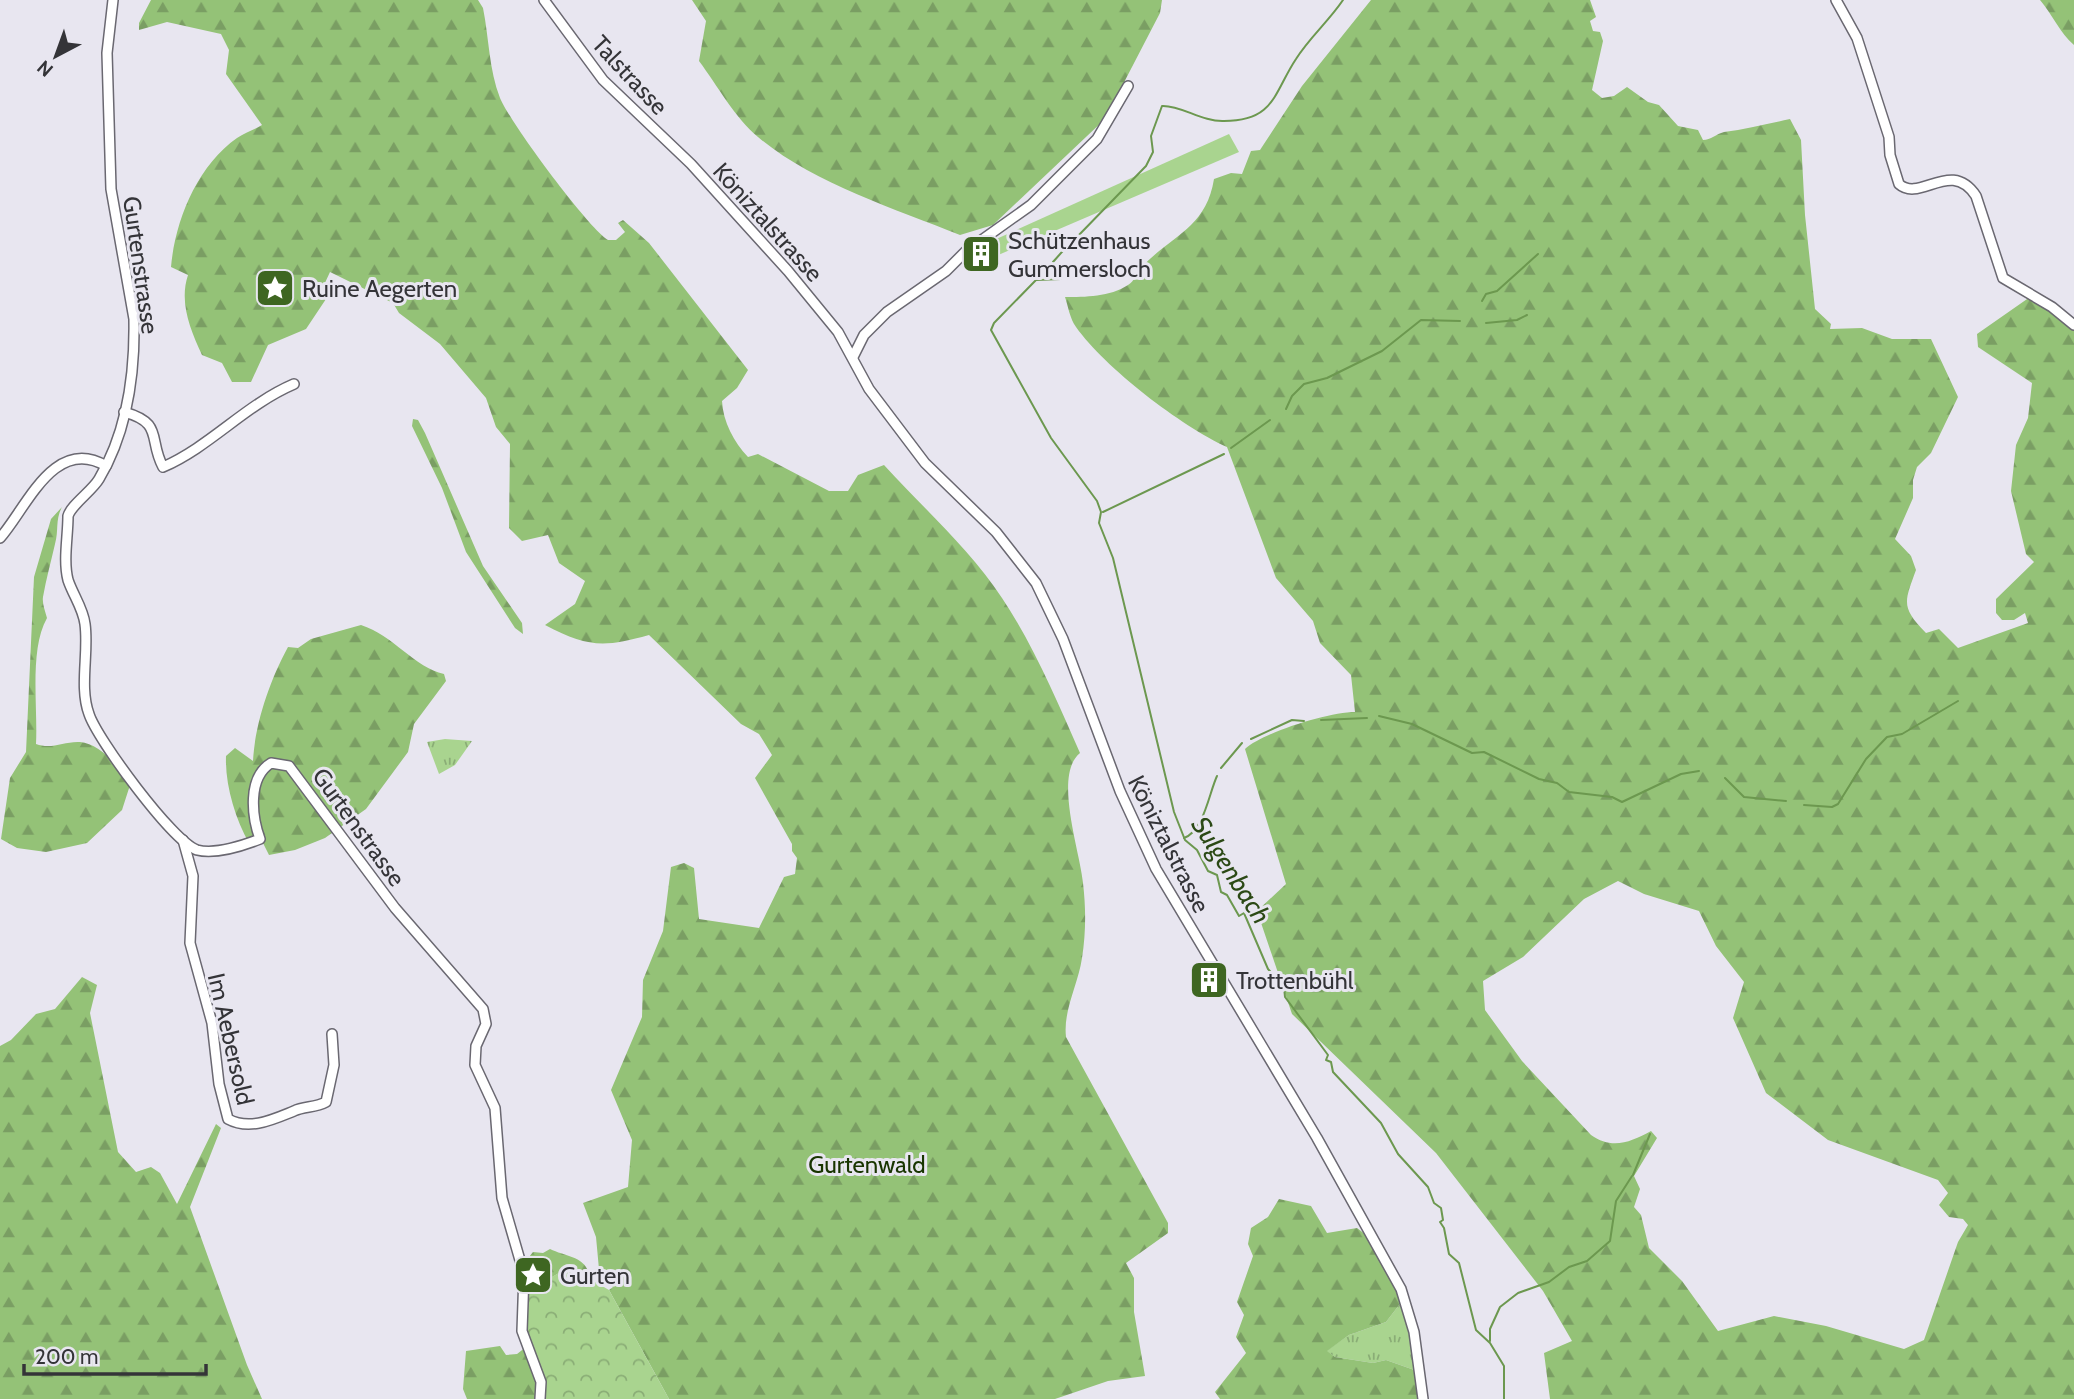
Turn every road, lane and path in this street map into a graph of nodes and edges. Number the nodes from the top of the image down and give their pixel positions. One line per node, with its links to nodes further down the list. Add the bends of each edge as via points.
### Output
1 (113, 0): 11 (street, Gurtenstrasse, via 107,53 111,189 134,319)
2 (544, 0): 5 (street, Talstrasse, via 603,80)
3 (1836, 0): 6 (street, via 1857,38 1899,184 1910,189 1948,179 1969,188 1976,196 2003,278)
4 (1128, 86): 8 (street, via 1097,139 1031,205 887,312)
5 (666, 140): 7 (street, Köniztalstrasse, via 740,216)
6 (2074, 325)
7 (838, 332): 8 (street); 9 (street, Köniztalstrasse)
8 (864, 335): 9 (street)
9 (853, 357): 17 (street, Köniztalstrasse, via 869,389 925,463 996,532 1036,583 1156,869 1317,1138 1401,1289 1414,1332)
10 (294, 384): 11 (street, via 254,405 163,467 152,427)
11 (124, 412): 12 (street, Gurtenstrasse, via 118,442)
12 (106, 466): 13 (street, via 76,458 62,466 29,493); 14 (street, Gurtenstrasse, via 68,516 66,567 85,624 87,708 97,732 151,808)
13 (0, 538)
14 (183, 840): 15 (street, Im Aebersold, via 193,876 190,943 211,1014 228,1119 269,1122 326,1102 334,1065); 16 (street, Gurtenstrasse, via 197,850 211,851 260,839 254,796 258,776 271,763 289,766 395,908 483,1009 486,1024 475,1065 495,1108 502,1198 524,1274 522,1331 541,1382)
15 (332, 1034)
16 (540, 1399)
17 (1423, 1399)

